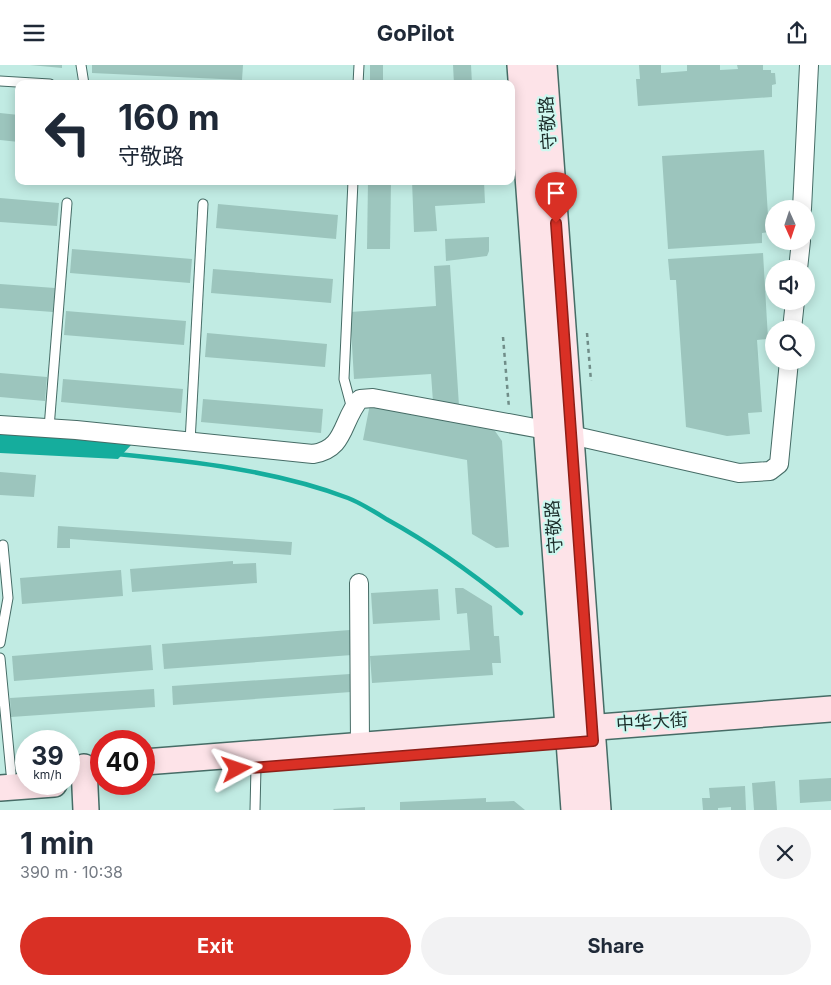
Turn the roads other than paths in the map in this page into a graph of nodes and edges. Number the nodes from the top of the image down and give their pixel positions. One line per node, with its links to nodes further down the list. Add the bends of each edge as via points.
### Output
1 (81, 65): 6 (lane)
2 (359, 65): 7 (lane)
3 (520, 65): 18 (main road, 守敬路)
4 (544, 65): 19 (main road, 守敬路)
5 (809, 65): 11 (street)
6 (83, 80)
7 (358, 80)
8 (0, 81): 9 (lane)
9 (15, 82)
10 (353, 185): 15 (lane, via 344,379)
11 (802, 200)
12 (67, 203): 17 (lane)
13 (202, 203): 20 (lane)
14 (788, 370): 19 (street, via 779,464 770,471 739,473)
15 (352, 409): 18 (street, via 360,399 373,398); 20 (street, via 338,442 326,452 313,454)
16 (0, 425): 17 (street)
17 (49, 428): 20 (street)
18 (546, 429): 27 (main road, 守敬路)
19 (571, 435): 27 (main road, 守敬路)
20 (190, 442)
21 (3, 545): 23 (lane, via 8,598)
22 (359, 583): 28 (street)
23 (0, 643)
24 (0, 658): 33 (lane)
25 (831, 709): 27 (main road, 中华大街)
26 (831, 723): 27 (main road, 中华大街)
27 (581, 735): 28 (main road, 中华大街); 30 (main road, 中华大街); 36 (main road, 守敬路); 37 (main road, 守敬路)
28 (360, 745): 29 (main road, 中华大街)
29 (155, 761)
30 (256, 767): 32 (main road, 中华大街); 35 (lane)
31 (85, 774): 34 (main road)
32 (155, 775)
33 (9, 777)
34 (86, 810)
35 (255, 810)
36 (574, 810)
37 (598, 810)

